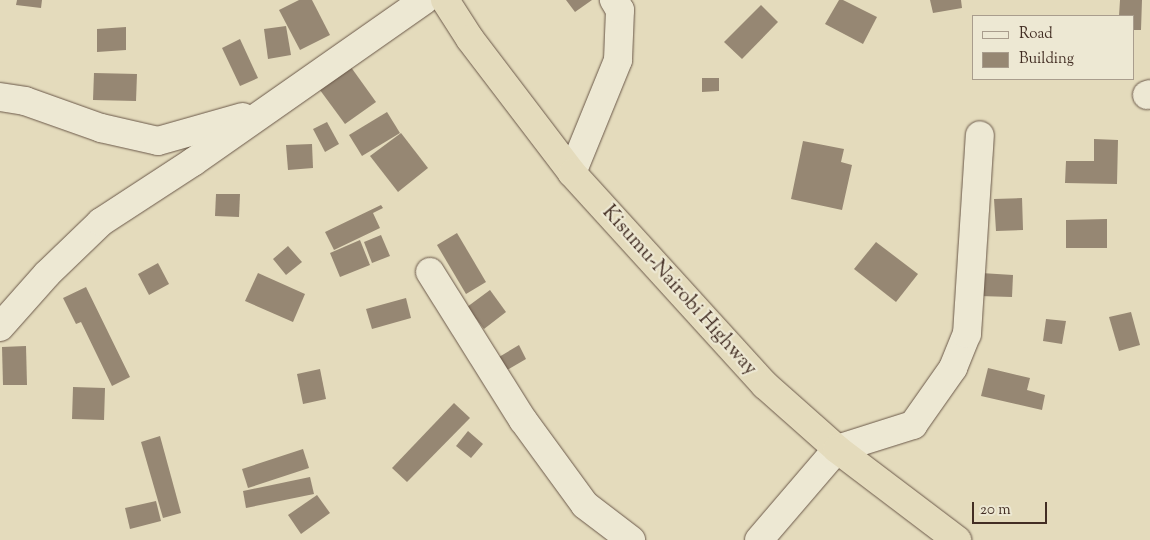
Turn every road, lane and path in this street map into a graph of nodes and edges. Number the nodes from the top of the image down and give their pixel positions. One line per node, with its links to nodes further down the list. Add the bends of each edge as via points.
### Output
1 (424, 0): 5 (street)
2 (445, 0): 7 (highway, Kisumu-Nairobi Highway, via 470,39)
3 (614, 0): 7 (street, via 620,10 618,60)
4 (0, 97): 5 (street, via 25,101 101,128 158,141)
5 (269, 109): 9 (street, via 101,222 47,274)
6 (980, 135): 10 (street, via 967,334 953,368 913,425)
7 (572, 173): 10 (highway, Kisumu-Nairobi Highway, via 765,385)
8 (430, 272): 11 (street, via 523,420 585,505)
9 (0, 327)
10 (838, 449): 12 (street); 13 (highway, Kisumu-Nairobi Highway)
11 (631, 540)
12 (760, 540)
13 (957, 540)

